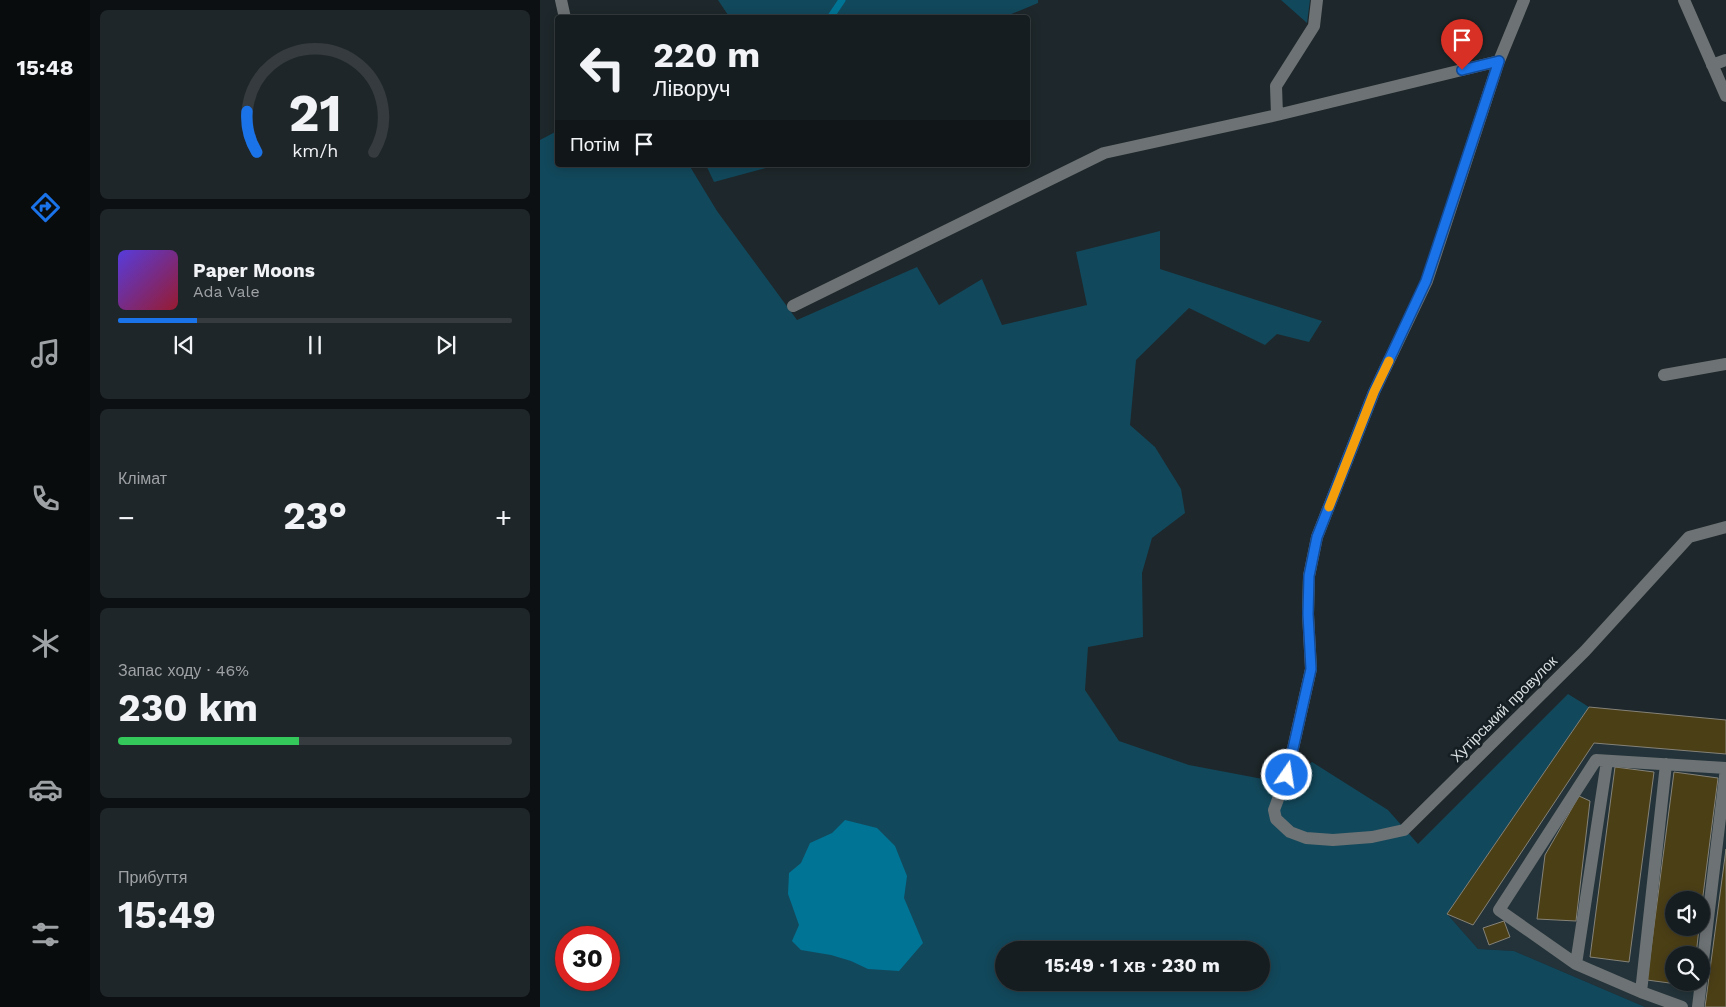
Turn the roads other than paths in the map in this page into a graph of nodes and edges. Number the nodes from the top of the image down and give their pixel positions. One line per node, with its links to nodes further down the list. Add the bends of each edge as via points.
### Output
1 (561, 0): 5 (street)
2 (1317, 0): 10 (street, via 1314,26 1276,86)
3 (1524, 0): 7 (street)
4 (1684, 0): 8 (street)
5 (564, 15)
6 (1726, 60): 8 (street)
7 (1499, 61): 10 (street); 14 (street, Хутірський провулок, via 1426,281 1374,392 1317,537 1309,576 1311,669 1287,775 1274,810 1276,819 1290,832 1306,838 1372,837 1404,830 1585,651 1689,537)
8 (1712, 64): 9 (street)
9 (1726, 96)
10 (1277, 115): 11 (street, via 1104,153)
11 (793, 306)
12 (1726, 364): 13 (street)
13 (1664, 375)
14 (1726, 527)
15 (1608, 761): 16 (street); 19 (street); 19 (street, via 1596,760 1499,910)
16 (1666, 764): 17 (street); 21 (street)
17 (1726, 768): 18 (street)
18 (1705, 946)
19 (1576, 964): 21 (street)
20 (1700, 991): 23 (street)
21 (1641, 992): 22 (street)
22 (1682, 1007)
23 (1698, 1007)

